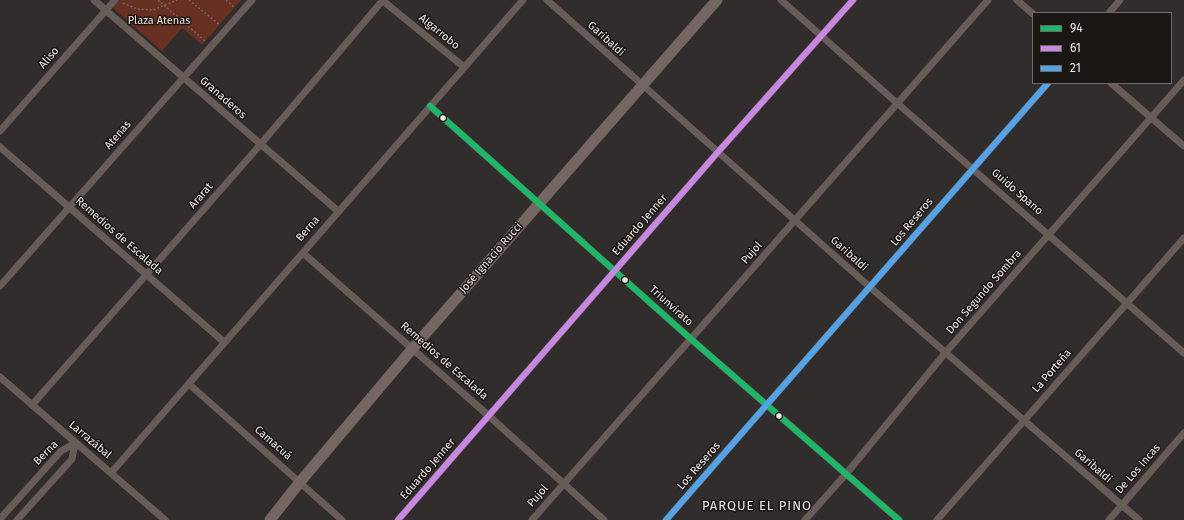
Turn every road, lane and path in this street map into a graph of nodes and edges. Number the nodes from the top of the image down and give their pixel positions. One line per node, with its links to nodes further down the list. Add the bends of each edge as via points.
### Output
1 (94, 0): 18 (street, Granaderos)
2 (158, 0): 17 (path)
3 (177, 0): 17 (path)
4 (188, 0): 22 (path)
5 (226, 0): 20 (path)
6 (252, 0): 20 (street, Atenas)
7 (383, 0): 25 (street, Algarrobo); 35 (street, Ararat)
8 (523, 0): 25 (street, Berna)
9 (547, 0): 28 (street, Garibaldi)
10 (717, 0): 28 (street, José Ignacio Rucci)
11 (782, 0): 23 (street, Guido Spano)
12 (853, 0): 23 (street, Eduardo Jenner)
13 (988, 0): 31 (street, Pujol)
14 (1017, 0): 21 (street)
15 (1120, 0): 19 (street)
16 (118, 1): 17 (path, via 145,11); 18 (street, Aliso)
17 (165, 6): 24 (path)
18 (106, 10): 26 (street, Granaderos); 34 (street, Aliso)
19 (1109, 12)
20 (241, 13): 22 (street, Atenas)
21 (1032, 13)
22 (226, 30): 24 (street, Atenas)
23 (822, 37): 31 (street, Guido Spano); 38 (street, Eduardo Jenner)
24 (212, 47): 26 (street, Atenas)
25 (464, 67): 32 (street, Berna)
26 (183, 78): 35 (street, Granaderos); 41 (street, Atenas)
27 (1184, 80): 33 (street, Don Segundo Sombra)
28 (641, 84): 38 (street, Garibaldi); 40 (street, José Ignacio Rucci)
29 (1047, 84): 39 (street, Los Reseros)
30 (1112, 84): 33 (street)
31 (898, 104): 39 (street, Guido Spano); 43 (street, Pujol)
32 (430, 106): 40 (street, Triunvirato); 42 (street, Berna)
33 (1152, 118): 36 (street); 44 (street, Don Segundo Sombra)
34 (0, 131)
35 (260, 145): 42 (street, Granaderos); 48 (street, Ararat)
36 (1184, 146)
37 (0, 147): 41 (street, Remedios de Escalada)
38 (718, 152): 43 (street, Garibaldi); 47 (street, Eduardo Jenner)
39 (972, 168): 44 (street, Guido Spano); 50 (street, Los Reseros)
40 (539, 204): 47 (street, Triunvirato); 54 (street, José Ignacio Rucci)
41 (69, 207): 48 (street, Remedios de Escalada); 49 (street, Atenas)
42 (338, 211): 46 (street, Berna)
43 (795, 220): 50 (street, Garibaldi); 52 (street, Pujol)
44 (1049, 234): 51 (street, Guido Spano); 55 (street, Don Segundo Sombra)
45 (1184, 238): 51 (street, La Porteña)
46 (302, 253): 53 (street, Berna); 54 (street, Remedios de Escalada)
47 (614, 271): 52 (street, Triunvirato); 61 (street, Eduardo Jenner)
48 (147, 275): 53 (street, Remedios de Escalada); 59 (street, Ararat)
49 (0, 286)
50 (870, 288): 55 (street, Garibaldi); 60 (street, Los Reseros)
51 (1126, 304): 56 (street, Guido Spano); 62 (street, La Porteña)
52 (692, 340): 60 (street, Triunvirato); 68 (street, Pujol)
53 (224, 342): 58 (street, Berna)
54 (413, 348): 61 (street, Remedios de Escalada); 67 (street, José Ignacio Rucci)
55 (946, 352): 62 (street, Garibaldi); 66 (street, Don Segundo Sombra)
56 (1184, 353)
57 (0, 377): 59 (street, Larrazábal)
58 (189, 384): 65 (street, Berna); 67 (street, Camacuá)
59 (32, 405): 64 (street, Larrazábal)
60 (767, 406): 66 (street, Triunvirato); 78 (street, Los Reseros)
61 (489, 416): 68 (street, Remedios de Escalada); 75 (street, Eduardo Jenner)
62 (1023, 420): 69 (street, Garibaldi); 81 (street, La Porteña)
63 (1184, 433): 69 (street, De Los Incas)
64 (75, 443): 65 (street, Larrazábal); 70 (street, Berna, via 61,451); 71 (street, Berna, via 72,459)
65 (111, 473): 72 (street, Larrazábal)
66 (846, 474): 79 (street, Don Segundo Sombra); 80 (street, Triunvirato)
67 (300, 482): 73 (street, José Ignacio Rucci); 74 (street, Camacuá)
68 (564, 484): 76 (street, Pujol); 77 (street, Remedios de Escalada)
69 (1122, 505): 82 (street, De Los Incas); 83 (street, Garibaldi)
70 (3, 517)
71 (17, 520)
72 (165, 520)
73 (270, 520)
74 (342, 520)
75 (398, 520)
76 (532, 520)
77 (604, 520)
78 (666, 520)
79 (805, 520)
80 (899, 520)
81 (937, 520)
82 (1109, 520)
83 (1139, 520)

